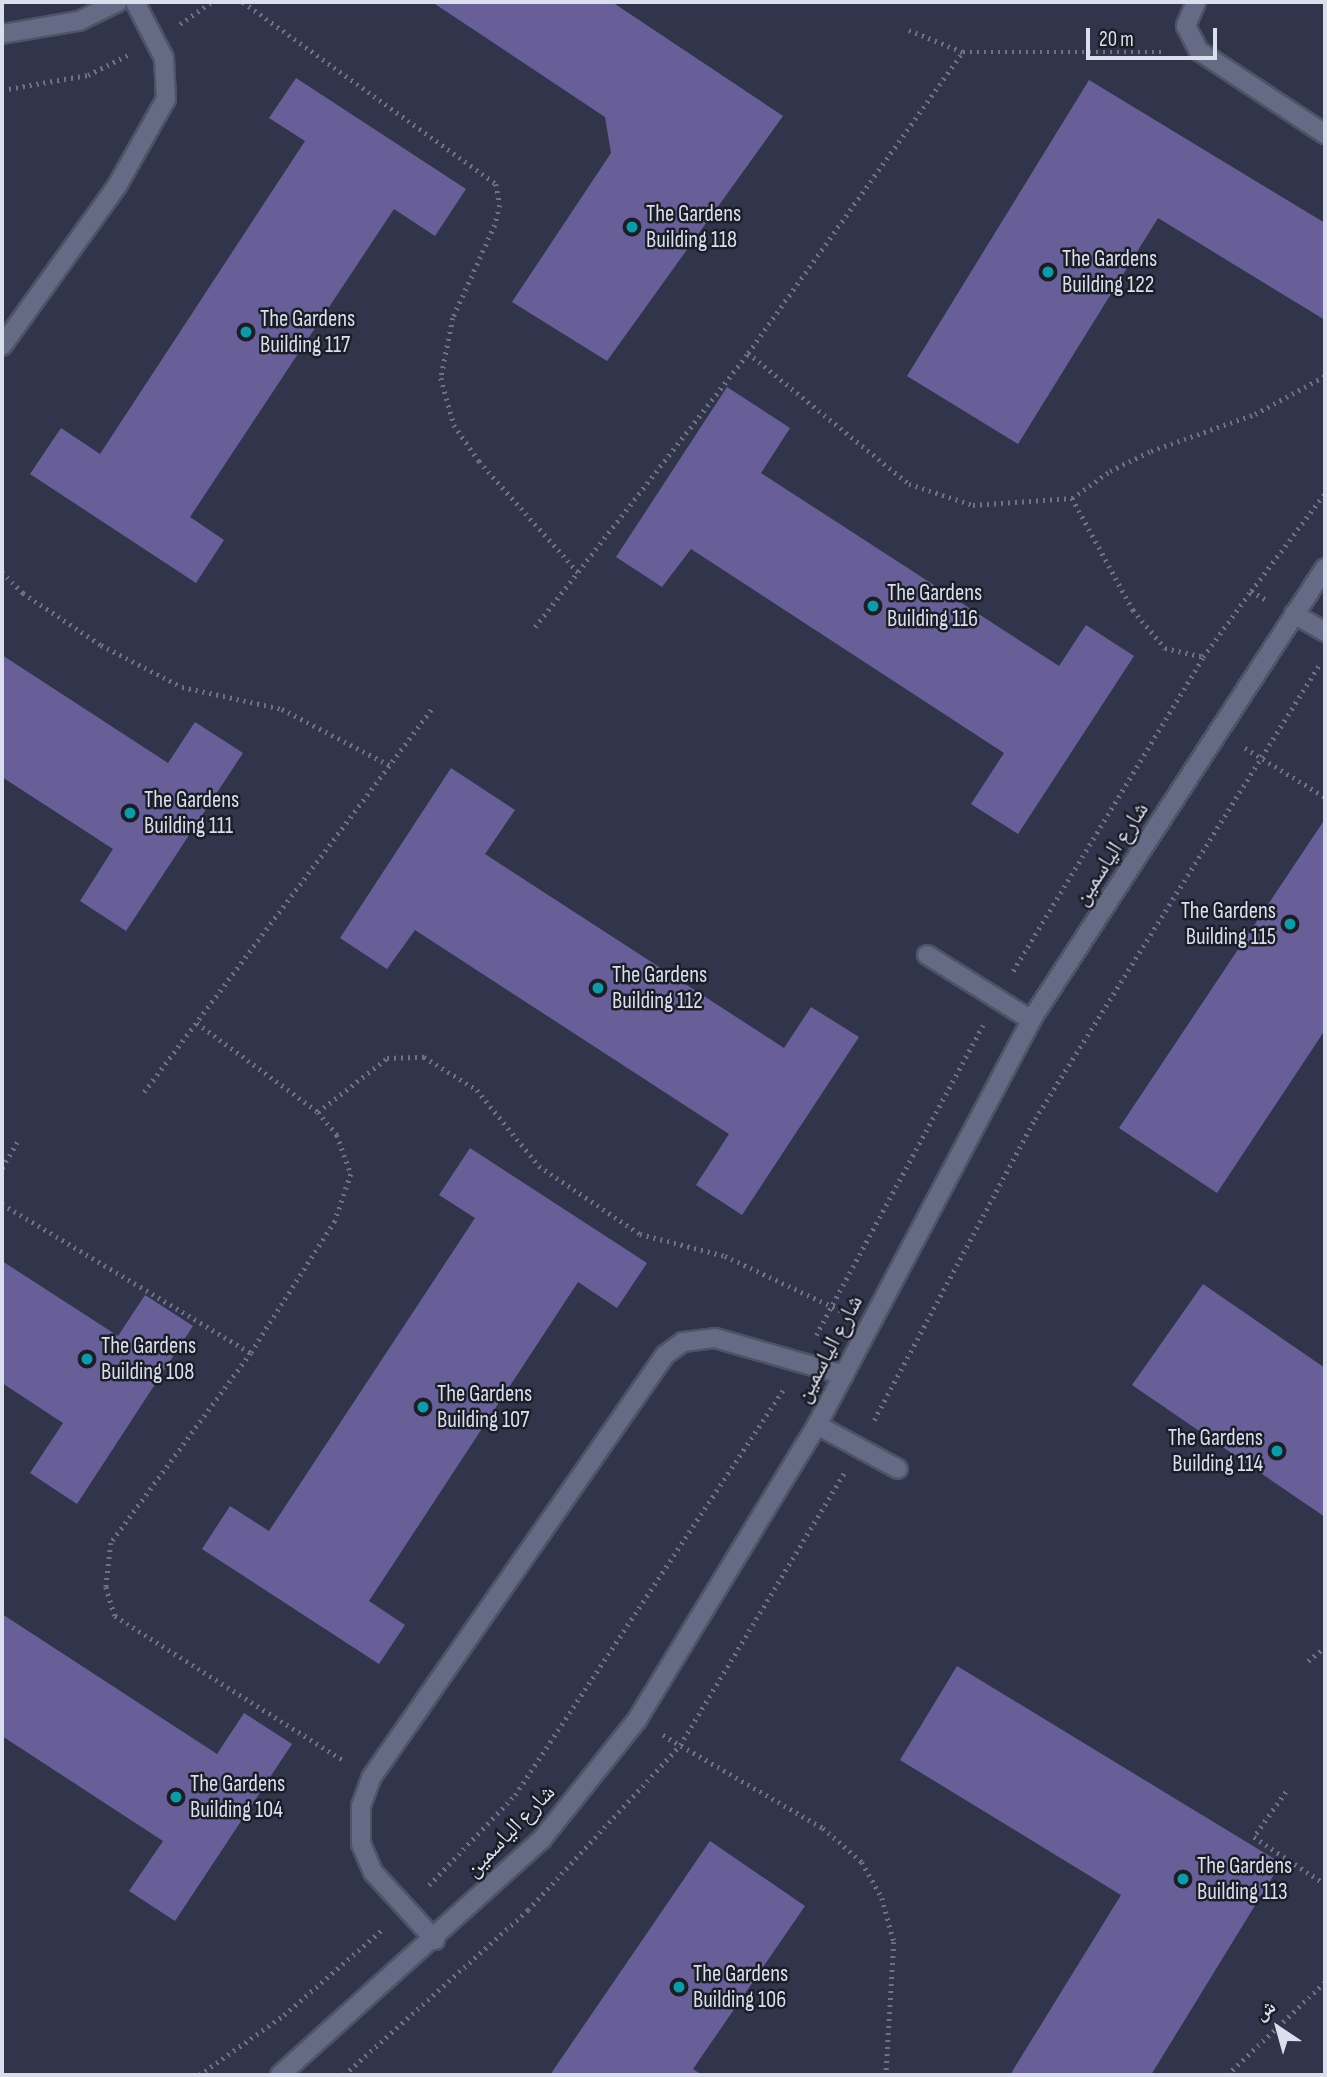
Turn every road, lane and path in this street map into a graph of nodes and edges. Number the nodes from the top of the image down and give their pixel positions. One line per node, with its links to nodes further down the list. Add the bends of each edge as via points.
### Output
1 (118, 2): 7 (street, via 79,21)
2 (135, 2): 8 (street)
3 (211, 2): 8 (path)
4 (243, 2): 20 (path, via 496,184 500,205 495,225 453,318 441,378 454,425 479,461)
5 (1196, 2): 9 (street, via 1186,26)
6 (909, 30): 10 (path)
7 (2, 34)
8 (156, 42): 11 (path, via 88,75); 13 (street, via 164,58 166,99 146,139)
9 (1199, 51): 10 (path); 12 (street)
10 (963, 52): 14 (path)
11 (2, 90)
12 (1325, 134)
13 (2, 346)
14 (748, 353): 17 (path, via 909,484 973,505); 20 (path)
15 (1325, 376): 17 (path, via 1255,414 1141,456)
16 (1325, 493): 21 (path)
17 (1072, 498): 25 (path, via 1133,610 1165,648)
18 (1325, 568): 22 (street, شارع الياسمين)
19 (2, 572): 28 (path, via 23,593 101,645 182,687 282,709)
20 (578, 572): 23 (path)
21 (1251, 591): 22 (path); 25 (path)
22 (1294, 614): 24 (street); 27 (street, شارع الياسمين)
23 (535, 627)
24 (1325, 632)
25 (1203, 657): 31 (path)
26 (433, 707): 28 (path)
27 (1220, 733): 29 (path); 32 (street, شارع الياسمين)
28 (389, 765): 33 (path)
29 (1325, 797)
30 (927, 955): 31 (street)
31 (996, 999): 32 (street); 39 (path)
32 (1031, 1020): 40 (street, شارع الياسمين)
33 (197, 1023): 34 (path); 35 (path)
34 (144, 1093)
35 (318, 1112): 39 (path, via 387,1058 424,1057 477,1090 539,1166 640,1234 725,1256); 41 (path, via 337,1135 351,1174 335,1221)
36 (17, 1142): 37 (path)
37 (2, 1168)
38 (2, 1204): 41 (path)
39 (832, 1307): 40 (path); 42 (path)
40 (870, 1325): 43 (street, شارع الياسمين)
41 (251, 1353): 49 (path, via 111,1543 106,1587 115,1616)
42 (801, 1363): 43 (street); 49 (street, via 707,1338 683,1342 665,1355); 52 (path, via 515,1795)
43 (844, 1375): 44 (street, شارع الياسمين)
44 (817, 1425): 45 (street); 48 (street, شارع الياسمين)
45 (898, 1469)
46 (1325, 1647): 47 (path)
47 (1308, 1661)
48 (637, 1720): 53 (street, شارع الياسمين, via 542,1839); 57 (path, via 823,1828 862,1862 882,1898 894,1942)
49 (370, 1778): 52 (street, via 362,1806 361,1844 373,1872)
50 (1286, 1792): 51 (path, via 1254,1837)
51 (1325, 1884)
52 (406, 1908): 53 (street); 55 (path, via 284,2015)
53 (435, 1940): 56 (street, شارع الياسمين)
54 (1325, 1982): 58 (path)
55 (199, 2075)
56 (280, 2075)
57 (886, 2075)
58 (1227, 2075)

